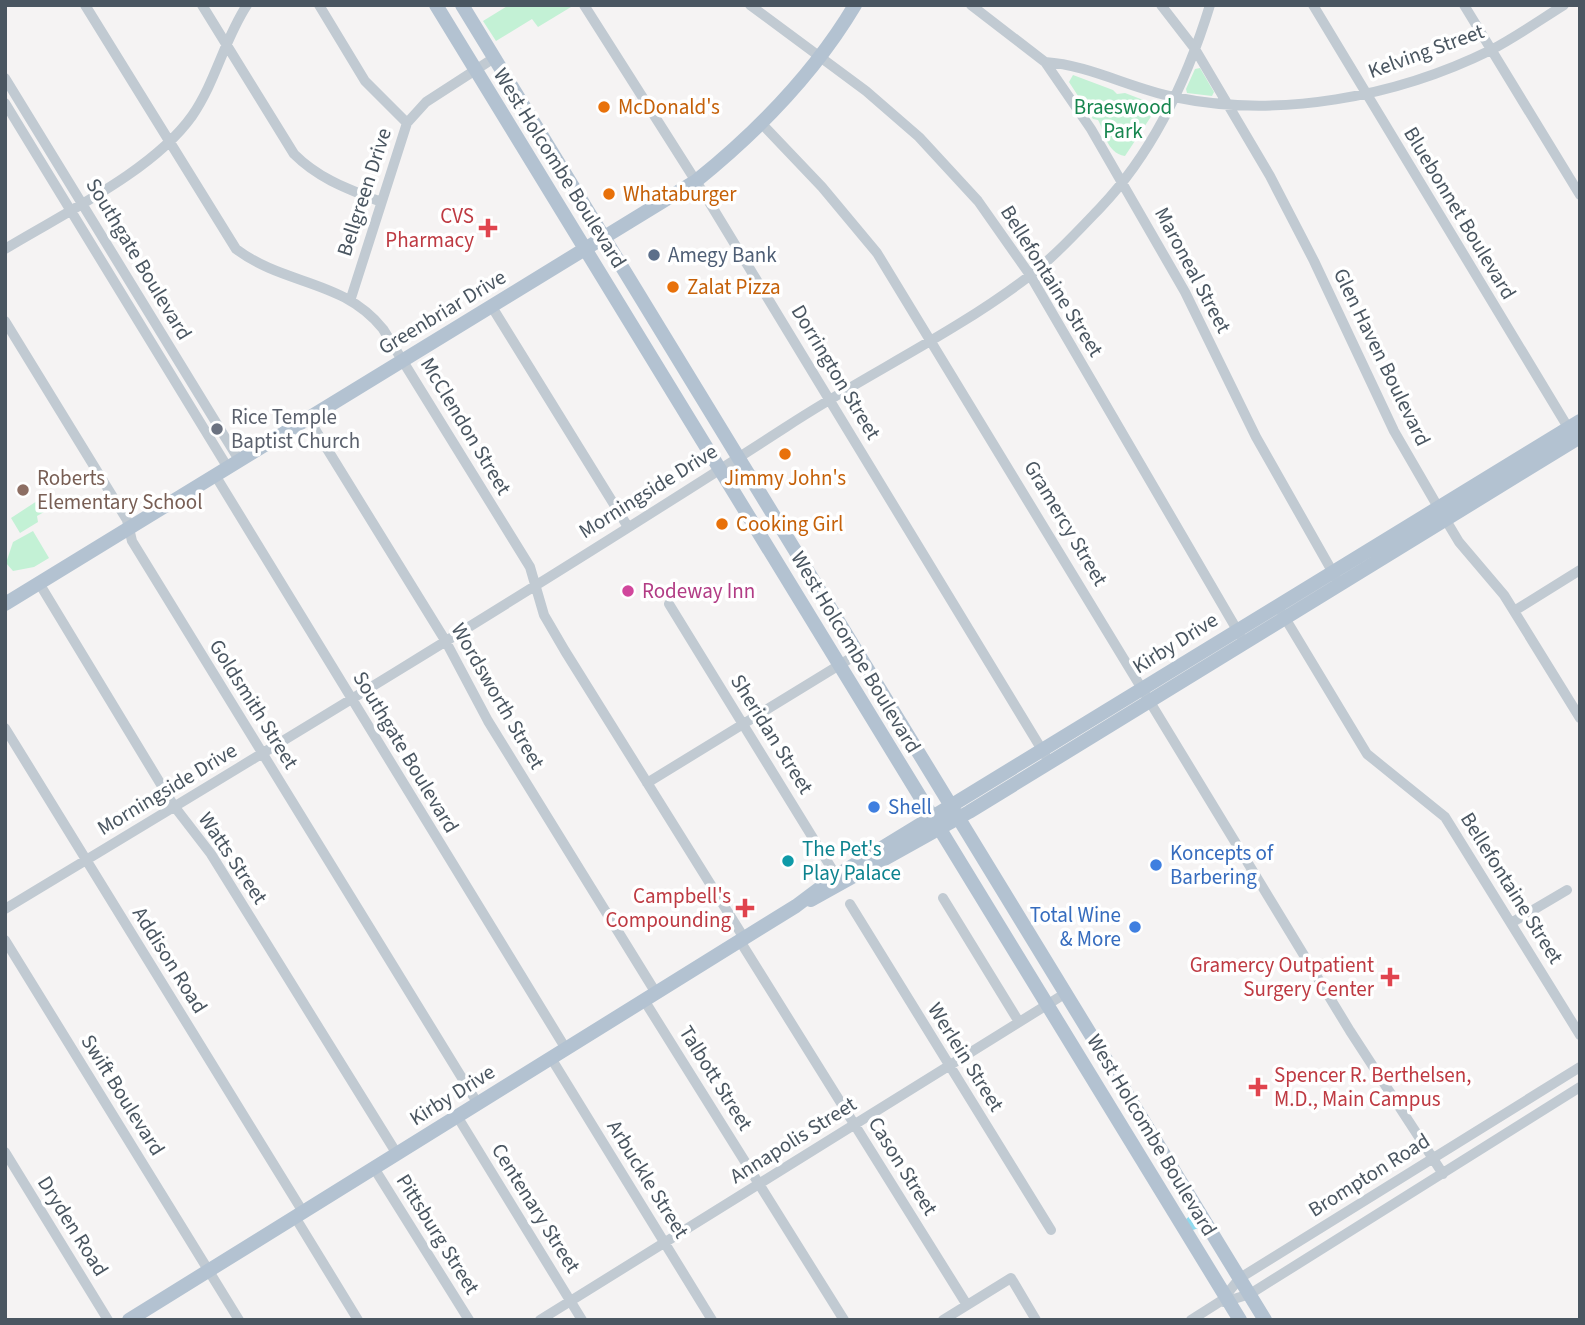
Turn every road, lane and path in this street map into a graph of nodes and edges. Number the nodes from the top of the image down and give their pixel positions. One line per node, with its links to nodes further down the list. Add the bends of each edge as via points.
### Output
1 (85, 5): 30 (street, McClendon Street)
2 (202, 5): 16 (street)
3 (247, 5): 16 (street)
4 (318, 5): 28 (street, via 377,97)
5 (436, 5): 22 (main road, West Holcombe Boulevard)
6 (462, 5): 20 (main road, West Holcombe Boulevard)
7 (583, 5): 33 (street, Dorrington Street)
8 (750, 5): 19 (street, Bellefontaine Street)
9 (855, 5): 19 (main road, Greenbriar Drive)
10 (971, 5): 21 (street, Maroneal Street)
11 (1161, 5): 17 (street, Glen Haven Boulevard)
12 (1210, 5): 17 (street, Morningside Drive)
13 (1313, 5): 24 (street, Bluebonnet Boulevard)
14 (1464, 5): 18 (street)
15 (1564, 5): 18 (street, Kelving Street)
16 (226, 46): 30 (street, via 204,98); 37 (street, via 294,154 309,170)
17 (1195, 49): 25 (street, Morningside Drive); 27 (street, Glen Haven Boulevard)
18 (1491, 49): 24 (street, Kelving Street, via 1424,77); 35 (street)
19 (821, 57): 29 (main road, Greenbriar Drive); 42 (street, Bellefontaine Street, via 919,137 950,169)
20 (494, 58): 22 (street, Bellgreen Drive); 32 (main road, West Holcombe Boulevard)
21 (1045, 62): 25 (street, Kelving Street, via 1070,65); 34 (street, Maroneal Street)
22 (476, 70): 28 (street, Bellgreen Drive, via 426,102); 31 (main road, West Holcombe Boulevard)
23 (5, 78): 36 (street, Southgate Boulevard)
24 (1365, 94): 27 (street, Kelving Street, via 1301,103); 50 (street, Bluebonnet Boulevard)
25 (1173, 97): 27 (street, Kelving Street); 34 (street, Morningside Drive)
26 (5, 103): 38 (street, Southgate Boulevard)
27 (1229, 105): 54 (street, Glen Haven Boulevard, via 1314,261 1394,431)
28 (407, 123): 37 (street, Bellgreen Drive)
29 (762, 124): 33 (main road, Greenbriar Drive); 46 (street, Gramercy Street, via 877,253)
30 (169, 144): 36 (street); 43 (street, McClendon Street, via 236,249 262,266)
31 (522, 145): 32 (main road, via 531,144 544,159); 41 (main road, West Holcombe Boulevard)
32 (554, 156): 39 (main road, West Holcombe Boulevard)
33 (696, 181): 39 (main road, Greenbriar Drive); 48 (street, Dorrington Street)
34 (1122, 181): 42 (street, Morningside Drive, via 1101,208); 58 (street, Maroneal Street, via 1185,292 1256,437)
35 (1580, 195)
36 (82, 202): 38 (street); 52 (street, Southgate Boulevard)
37 (381, 202): 43 (street, Bellgreen Drive)
38 (70, 209): 40 (street); 52 (street, Southgate Boulevard)
39 (604, 239): 41 (main road, Greenbriar Drive); 51 (main road, West Holcombe Boulevard)
40 (5, 248)
41 (586, 250): 44 (main road, Greenbriar Drive); 53 (main road, West Holcombe Boulevard)
42 (1030, 275): 46 (street, Morningside Drive); 65 (street, Bellefontaine Street)
43 (351, 298): 47 (street, McClendon Street, via 376,320)
44 (492, 307): 47 (main road, Greenbriar Drive); 55 (street)
45 (5, 321): 56 (street, Goldsmith Street)
46 (932, 339): 48 (street, Morningside Drive); 69 (street, Gramercy Street)
47 (404, 360): 49 (main road, Greenbriar Drive); 60 (street, McClendon Street)
48 (830, 399): 51 (street, Morningside Drive); 76 (street, Dorrington Street)
49 (308, 418): 52 (main road, Greenbriar Drive); 66 (street, Wordsworth Street)
50 (1576, 431): 54 (main road, Kirby Drive)
51 (738, 457): 53 (street, Morningside Drive); 67 (main road, West Holcombe Boulevard)
52 (227, 468): 56 (main road, Greenbriar Drive); 70 (street, Southgate Boulevard)
53 (720, 469): 55 (street, Morningside Drive); 68 (main road, West Holcombe Boulevard)
54 (1442, 513): 58 (main road, Kirby Drive); 63 (street, Glen Haven Boulevard)
55 (628, 527): 60 (street, Morningside Drive)
56 (129, 528): 59 (main road, Greenbriar Drive); 75 (street, Goldsmith Street, via 132,541)
57 (1580, 570): 63 (street)
58 (1336, 578): 64 (main road, Kirby Drive)
59 (39, 583): 61 (main road, Greenbriar Drive); 78 (street, Watts Street)
60 (536, 583): 66 (street, Morningside Drive); 77 (street, McClendon Street, via 544,615)
61 (5, 604)
62 (669, 604): 73 (street, Sheridan Street)
63 (1514, 611): 72 (street, Glen Haven Boulevard)
64 (1281, 612): 65 (main road, Kirby Drive); 87 (street, Bellefontaine Street, via 1367,754 1445,817)
65 (1241, 636): 69 (main road, Kirby Drive); 71 (main road, Kirby Drive)
66 (445, 640): 70 (street, Morningside Drive); 91 (street, Wordsworth Street)
67 (859, 653): 68 (street); 79 (main road, West Holcombe Boulevard)
68 (839, 665): 73 (street); 80 (main road, West Holcombe Boulevard)
69 (1143, 688): 71 (street, Gramercy Street); 76 (main road, Kirby Drive)
70 (350, 697): 75 (street, Morningside Drive); 95 (street, Southgate Boulevard)
71 (1151, 701): 76 (main road, Kirby Drive); 105 (street, Gramercy Street)
72 (1580, 718)
73 (743, 725): 77 (street); 82 (street, Sheridan Street)
74 (5, 727): 81 (street, Addison Road)
75 (262, 753): 78 (street, Morningside Drive); 100 (street, Goldsmith Street)
76 (1046, 757): 79 (main road, Kirby Drive)
77 (647, 783): 88 (street, McClendon Street)
78 (174, 806): 81 (street, Morningside Drive); 104 (street, Watts Street, via 211,854)
79 (955, 812): 80 (main road, Kirby Drive); 90 (main road, West Holcombe Boulevard)
80 (936, 823): 82 (main road, Kirby Drive); 92 (main road, West Holcombe Boulevard)
81 (87, 860): 86 (street, Morningside Drive); 110 (street, Addison Road)
82 (839, 880): 88 (main road, Kirby Drive)
83 (1567, 890): 87 (street)
84 (943, 898): 93 (street)
85 (850, 904): 97 (street, Werlein Street)
86 (5, 909)
87 (1511, 923): 94 (street, Bellefontaine Street)
88 (742, 939): 91 (main road, Kirby Drive); 102 (street, Cason Street)
89 (5, 940): 114 (street, Swift Boulevard)
90 (1066, 993): 92 (street, Annapolis Street); 115 (main road, West Holcombe Boulevard)
91 (650, 997): 95 (main road, Kirby Drive); 108 (street, Talbott Street)
92 (1048, 1004): 93 (street, Annapolis Street); 117 (main road, West Holcombe Boulevard)
93 (1019, 1022): 97 (street, Annapolis Street)
94 (1580, 1035)
95 (566, 1049): 96 (main road, Kirby Drive)
96 (551, 1058): 100 (main road, Kirby Drive); 113 (street, Arbuckle Street)
97 (948, 1066): 102 (street, Annapolis Street); 112 (street, Werlein Street)
98 (1580, 1067): 105 (street, Brompton Road)
99 (1580, 1087): 107 (street, Brompton Road)
100 (478, 1104): 101 (main road, Kirby Drive)
101 (457, 1116): 104 (main road, Kirby Drive); 118 (street, Centenary Street)
102 (854, 1124): 108 (street, Annapolis Street); 119 (street, Cason Street)
103 (5, 1152): 120 (street, Dryden Road)
104 (397, 1154): 106 (main road, Kirby Drive)
105 (1432, 1159): 107 (street, Gramercy Street); 109 (street, Brompton Road)
106 (374, 1168): 110 (main road, Kirby Drive); 124 (street, Pittsburg Street)
107 (1443, 1174): 111 (street, Brompton Road)
108 (759, 1183): 113 (street, Annapolis Street); 128 (street, Talbott Street)
109 (1353, 1208): 111 (street); 115 (street, Brompton Road)
110 (299, 1214): 114 (main road, Kirby Drive); 123 (street, Addison Road)
111 (1362, 1225): 116 (street, Brompton Road)
112 (1051, 1230)
113 (664, 1242): 118 (street, Annapolis Street); 127 (street, Arbuckle Street)
114 (209, 1270): 121 (main road, Kirby Drive); 122 (street, Swift Boulevard)
115 (1240, 1278): 116 (main road, West Holcombe Boulevard); 117 (street, Brompton Road)
116 (1250, 1294): 117 (street, Brompton Road); 133 (main road, West Holcombe Boulevard)
117 (1225, 1299): 131 (street, Brompton Road); 132 (main road, West Holcombe Boulevard)
118 (570, 1301): 125 (street, Annapolis Street); 126 (street, Centenary Street)
119 (967, 1305): 129 (street); 130 (street, via 1010,1278)
120 (108, 1320)
121 (129, 1320)
122 (239, 1320)
123 (358, 1320)
124 (469, 1320)
125 (540, 1320)
126 (582, 1320)
127 (712, 1320)
128 (844, 1320)
129 (943, 1320)
130 (1036, 1320)
131 (1191, 1320)
132 (1240, 1320)
133 (1265, 1320)

